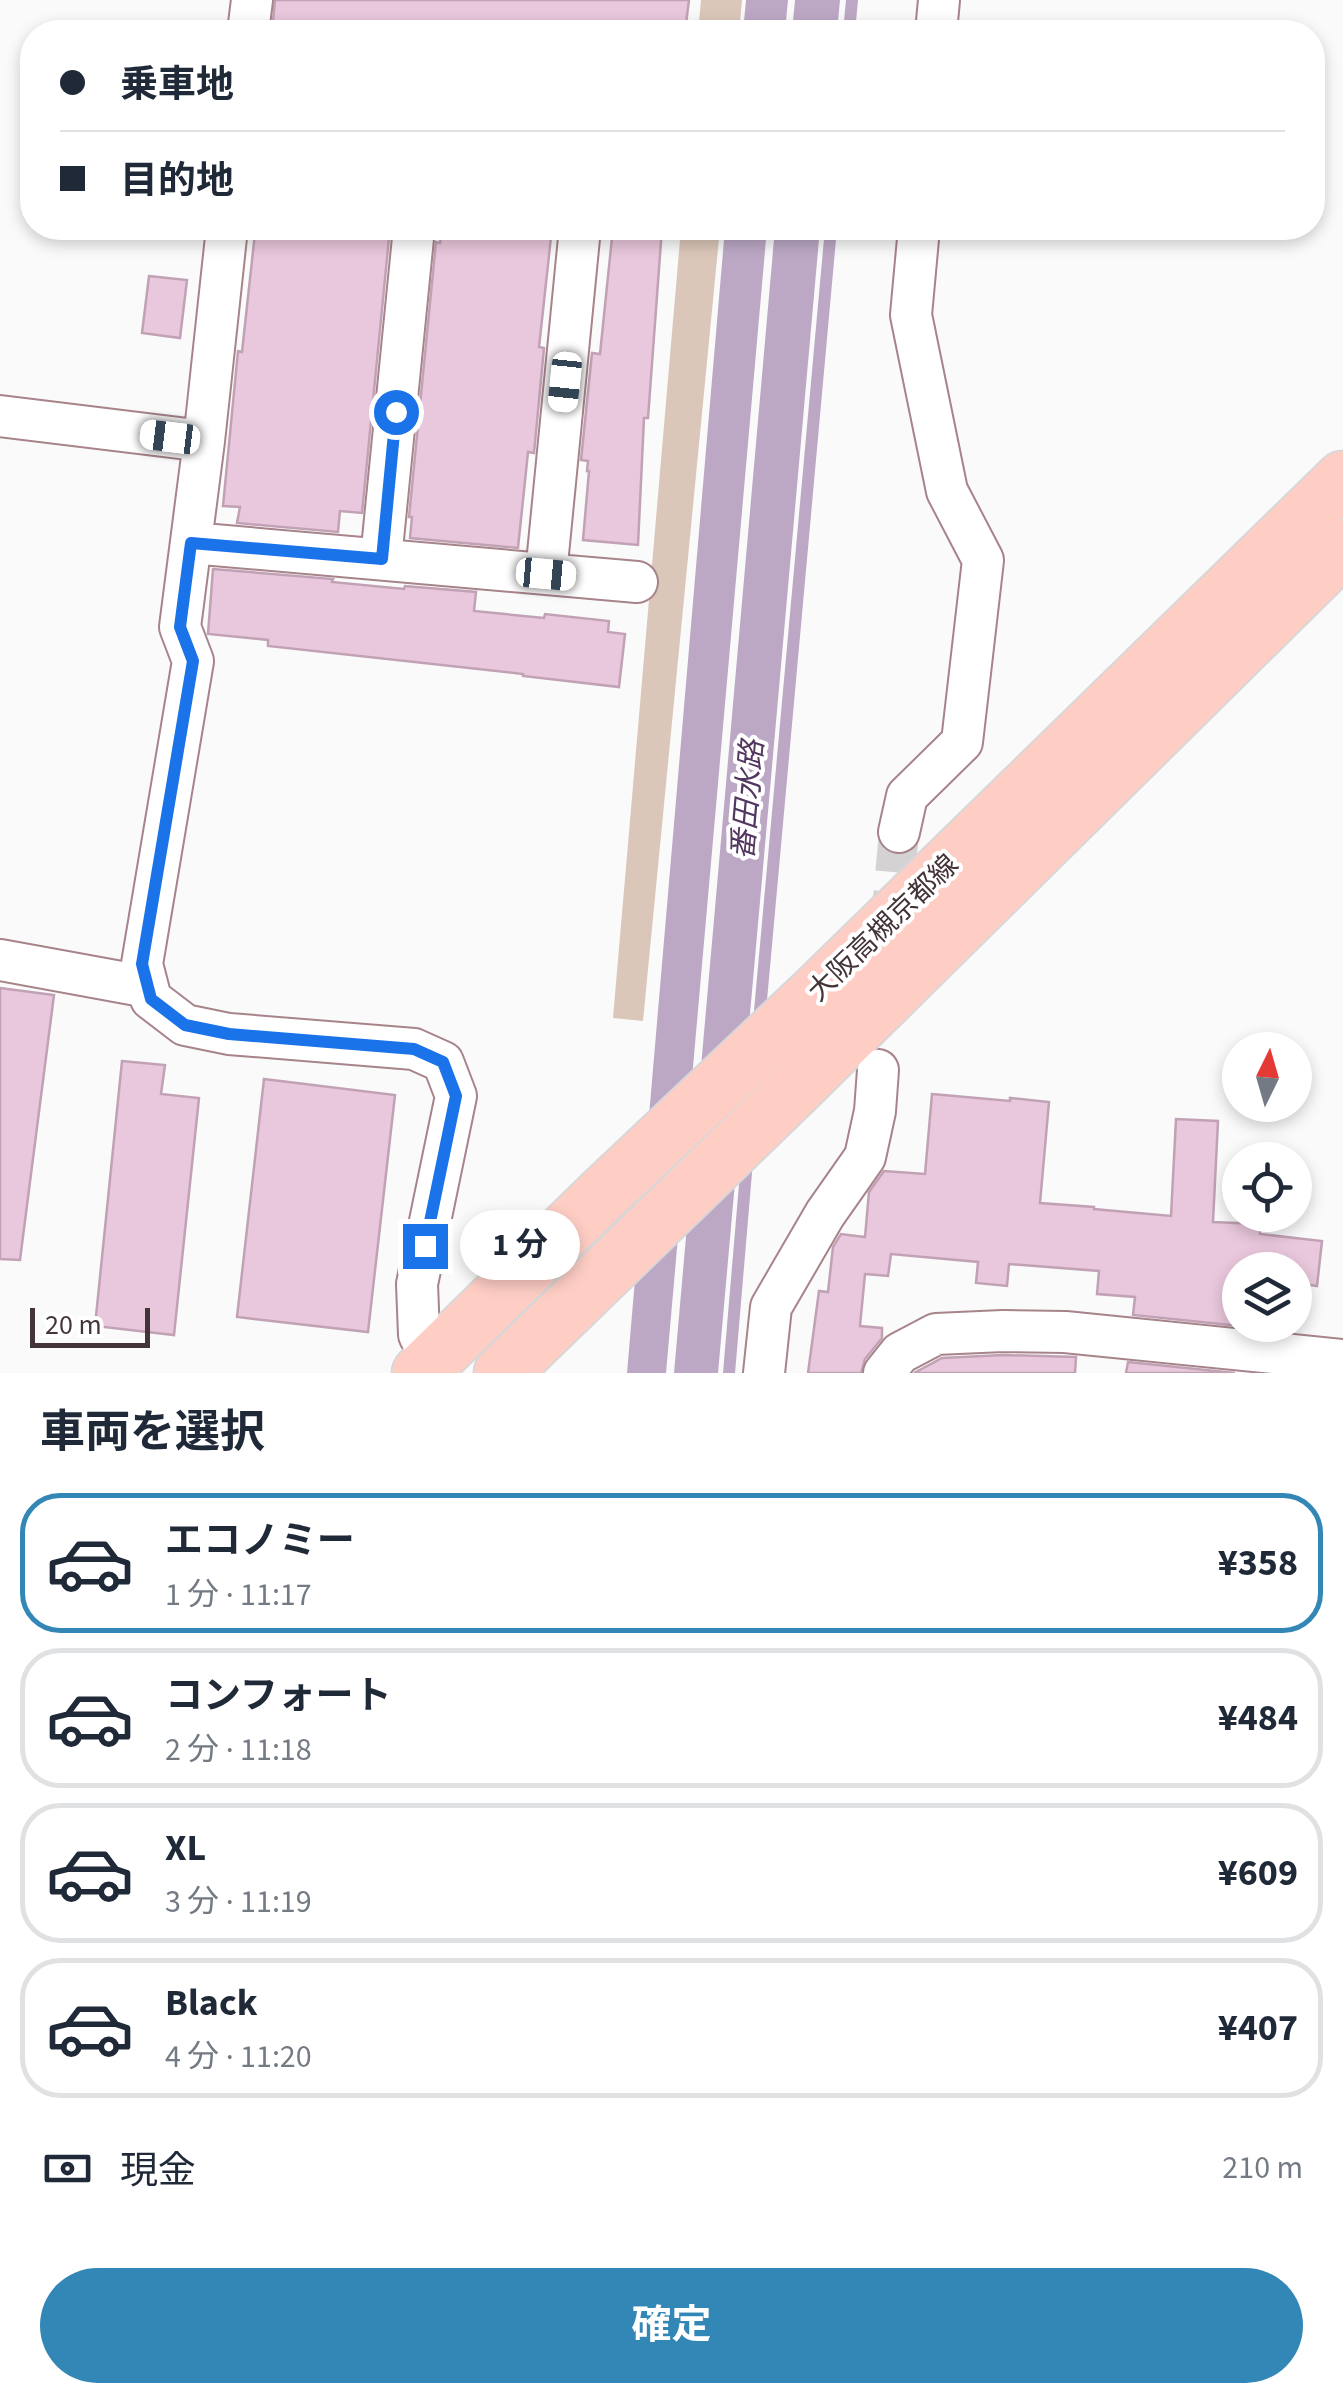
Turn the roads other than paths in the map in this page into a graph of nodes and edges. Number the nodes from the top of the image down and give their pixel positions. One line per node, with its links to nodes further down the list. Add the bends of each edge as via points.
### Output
1 (226, 240): 6 (street)
2 (413, 240): 10 (street)
3 (579, 240): 11 (street)
4 (918, 240): 13 (street, via 911,314 946,491 983,560 962,742 907,796)
5 (0, 416): 6 (street)
6 (204, 441): 8 (street)
7 (1343, 479): 19 (main road, 大阪高槻京都線)
8 (191, 543): 10 (street); 15 (street, via 180,627 193,661 142,964)
9 (1343, 548): 20 (main road, 大阪高槻京都線)
10 (382, 559): 11 (street)
11 (546, 574): 12 (street)
12 (637, 582)
13 (899, 832)
14 (0, 960): 15 (street)
15 (148, 987): 19 (street, via 151,999 185,1025 414,1049 443,1062 456,1096 417,1284)
16 (878, 1070): 21 (street, via 865,1157 771,1307)
17 (1343, 1360): 18 (street)
18 (1234, 1361): 22 (street, via 1066,1332 1003,1331 936,1334 900,1353)
19 (427, 1366)
20 (502, 1373)
21 (764, 1373)
22 (884, 1373)

